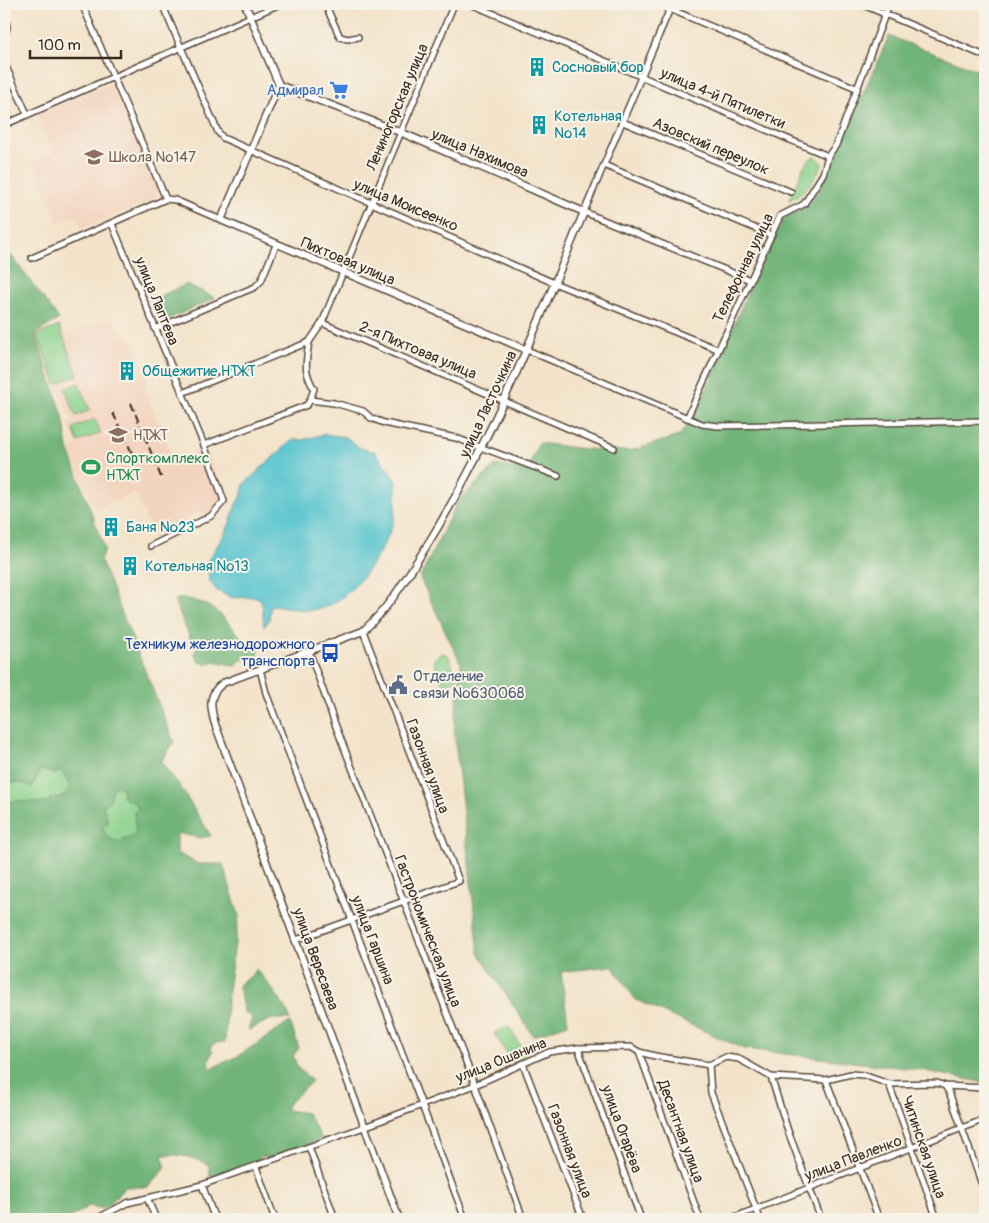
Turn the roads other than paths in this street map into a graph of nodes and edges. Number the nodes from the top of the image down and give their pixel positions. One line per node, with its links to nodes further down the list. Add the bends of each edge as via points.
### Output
1 (82, 4): 21 (street)
2 (162, 4): 17 (street, улица Моисеенко)
3 (245, 4): 14 (street)
4 (280, 4): 14 (street)
5 (325, 4): 15 (street, via 340,37)
6 (454, 4): 27 (street, Лениногорская улица)
7 (471, 4): 20 (street, улица 4-й Пятилетки)
8 (658, 4): 11 (street)
9 (860, 4): 13 (street)
10 (889, 4): 13 (street, Телефонная улица)
11 (671, 6): 20 (street, улица Ласточкина); 23 (street)
12 (4, 11): 16 (street, via 7,27)
13 (885, 14): 18 (street); 23 (street, Телефонная улица)
14 (250, 17): 17 (street); 22 (street)
15 (358, 37)
16 (4, 39)
17 (181, 48): 21 (street); 28 (street, улица Моисеенко, via 218,132 223,138)
18 (985, 56)
19 (4, 62): 24 (street)
20 (641, 76): 25 (street, улица Ласточкина); 29 (street, улица 4-й Пятилетки)
21 (114, 78): 24 (street); 32 (street)
22 (279, 85): 27 (street, улица Нахимова); 28 (street)
23 (856, 88): 29 (street, Телефонная улица, via 836,145)
24 (27, 114): 26 (street)
25 (623, 122): 30 (street, улица Ласточкина); 31 (street, Азовский переулок)
26 (4, 125)
27 (400, 132): 33 (street, Лениногорская улица); 34 (street, улица Нахимова)
28 (252, 152): 33 (street, улица Моисеенко); 35 (street)
29 (828, 156): 37 (street, Телефонная улица, via 815,189 804,204 780,216)
30 (604, 165): 34 (street, улица Ласточкина); 37 (street)
31 (791, 192)
32 (166, 199): 35 (street, Пихтовая улица, via 176,200); 36 (street)
33 (370, 204): 40 (street, Лениногорская улица); 42 (street, улица Моисеенко)
34 (584, 212): 41 (street, улица Нахимова); 42 (street, улица Ласточкина)
35 (222, 220): 38 (street, Пихтовая улица)
36 (112, 224): 39 (street); 44 (street, улица Лаптева)
37 (771, 235): 41 (street, Телефонная улица)
38 (276, 245): 40 (street, Пихтовая улица); 44 (street, via 261,281 255,287)
39 (32, 258)
40 (342, 272): 43 (street, Лениногорская улица); 47 (street, Пихтовая улица)
41 (750, 280): 46 (street, Телефонная улица)
42 (554, 283): 46 (street, улица Моисеенко); 47 (street, улица Ласточкина)
43 (322, 323): 45 (street, Лениногорская улица); 50 (street, 2-я Пихтовая улица)
44 (155, 329): 48 (street, улица Лаптева)
45 (309, 342): 48 (street); 49 (street, via 305,366 314,389)
46 (717, 349): 51 (street, Телефонная улица)
47 (527, 350): 50 (street, улица Ласточкина); 51 (street, Пихтовая улица)
48 (182, 393): 53 (street, улица Лаптева)
49 (310, 400): 53 (street, via 307,405); 54 (street, via 353,408 384,423 456,438)
50 (505, 400): 54 (street, улица Ласточкина); 55 (street, 2-я Пихтовая улица)
51 (687, 418): 52 (street, Пихтовая улица, via 718,426)
52 (985, 422)
53 (204, 445): 57 (street, улица Лаптева, via 224,501 222,506 211,516)
54 (483, 448): 56 (street); 58 (street, улица Ласточкина, via 393,600)
55 (614, 448)
56 (558, 476)
57 (151, 546)
58 (363, 631): 59 (street, улица Ласточкина); 62 (street, Газонная улица, via 459,882)
59 (309, 651): 60 (street, улица Ласточкина); 62 (street, Гастрономическая улица)
60 (260, 668): 61 (street, улица Ласточкина, via 216,688); 63 (street, улица Гаршина, via 266,694)
61 (210, 708): 64 (street, улица Вересаева)
62 (404, 902): 63 (street); 72 (street, Гастрономическая улица)
63 (352, 920): 64 (street); 75 (street, улица Гаршина)
64 (296, 940): 77 (street, улица Вересаева)
65 (578, 1048): 66 (street, улица Ошанина, via 631,1047); 67 (street, улица Ошанина, via 544,1054); 97 (street, улица Огарёва)
66 (639, 1052): 68 (street, улица Ошанина); 98 (street, Десантная улица)
67 (523, 1064): 72 (street, улица Ошанина); 96 (street, Газонная улица)
68 (709, 1065): 69 (street, улица Ошанина, via 726,1057 739,1058); 87 (street, via 711,1093)
69 (771, 1077): 70 (street, улица Ошанина); 84 (street)
70 (826, 1080): 71 (street, улица Ошанина, via 857,1075); 82 (street)
71 (889, 1084): 73 (street, улица Ошанина, via 937,1083); 80 (street, Читинская улица)
72 (475, 1085): 75 (street, улица Ошанина); 95 (street, Гастрономическая улица)
73 (945, 1086): 74 (street, улица Ошанина); 78 (street)
74 (985, 1088)
75 (423, 1105): 77 (street, улица Ошанина); 94 (street, улица Гаршина)
76 (985, 1120): 78 (street, улица Павленко)
77 (364, 1127): 79 (street, улица Ошанина); 93 (street, улица Вересаева)
78 (962, 1128): 80 (street, улица Павленко); 85 (street)
79 (309, 1147): 81 (street, улица Ошанина); 92 (street)
80 (911, 1149): 82 (street, улица Павленко); 103 (street, Читинская улица)
81 (256, 1167): 83 (street, улица Ошанина); 91 (street)
82 (860, 1168): 84 (street, улица Павленко); 102 (street)
83 (202, 1185): 86 (street, улица Ошанина); 90 (street)
84 (810, 1189): 87 (street, улица Павленко); 101 (street)
85 (985, 1193)
86 (148, 1200): 88 (street, улица Ошанина, via 127,1203); 89 (street)
87 (756, 1209): 99 (street, улица Павленко); 100 (street)
88 (96, 1219)
89 (156, 1219)
90 (215, 1219)
91 (275, 1219)
92 (336, 1219)
93 (399, 1219)
94 (465, 1219)
95 (523, 1219)
96 (583, 1219)
97 (641, 1219)
98 (700, 1219)
99 (730, 1219)
100 (760, 1219)
101 (822, 1219)
102 (879, 1219)
103 (936, 1219)

